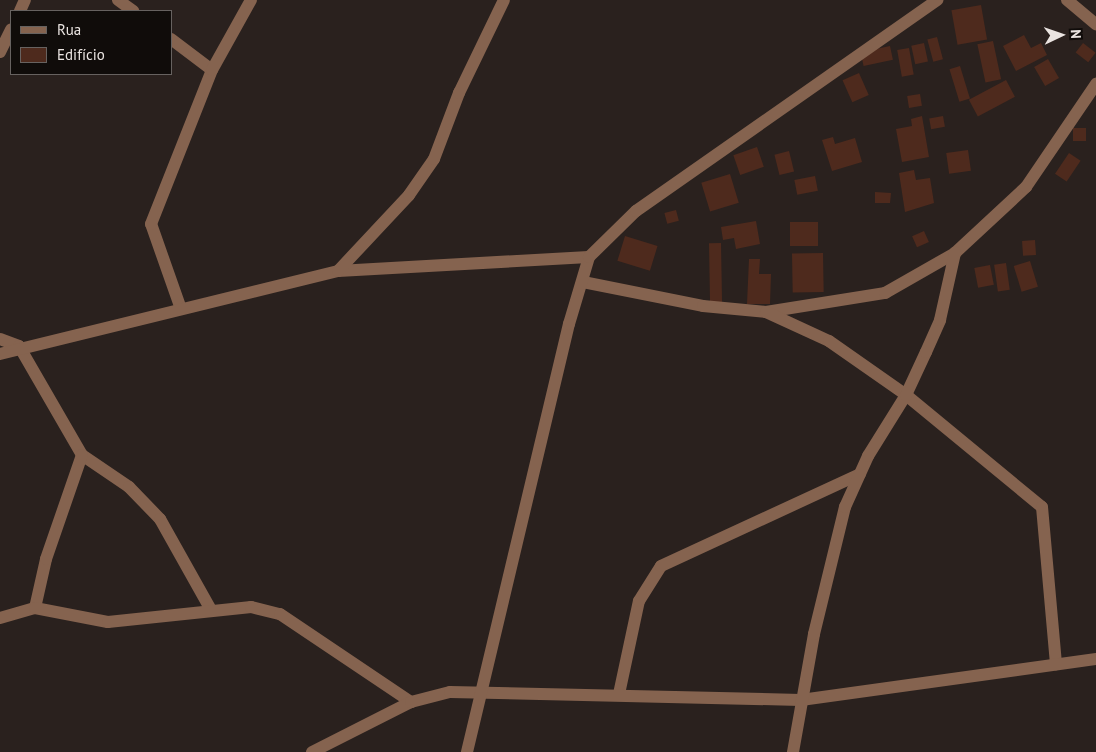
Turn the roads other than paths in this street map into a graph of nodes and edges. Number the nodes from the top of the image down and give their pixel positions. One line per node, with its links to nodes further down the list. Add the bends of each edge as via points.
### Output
1 (118, 0): 6 (street)
2 (251, 0): 11 (street)
3 (504, 0): 15 (street, via 459,93 434,159 409,195)
4 (937, 0): 14 (street, via 636,211)
5 (1068, 0): 7 (street)
6 (132, 10)
7 (1096, 24)
8 (10, 31): 10 (street)
9 (172, 41): 11 (street)
10 (0, 52)
11 (212, 70): 17 (street, via 151,224)
12 (1096, 84): 13 (street, via 1026,187)
13 (955, 253): 18 (street, via 885,293); 22 (street, via 940,320)
14 (589, 257): 15 (street); 16 (street)
15 (338, 270): 17 (street)
16 (583, 282): 18 (street, via 703,306); 30 (street, via 569,324 526,520)
17 (181, 309): 20 (street)
18 (766, 312): 22 (street, via 829,341)
19 (0, 339): 20 (street)
20 (19, 346): 21 (street); 23 (street)
21 (0, 354)
22 (906, 395): 24 (street); 29 (street, via 1042,507)
23 (82, 455): 25 (street, via 46,559); 26 (street, via 129,486 160,519)
24 (860, 474): 31 (street, via 661,566 639,601); 32 (street, via 845,507 826,578)
25 (35, 608): 26 (street, via 108,622); 27 (street)
26 (211, 610): 33 (street, via 251,607 280,614)
27 (0, 618)
28 (1096, 659): 29 (street)
29 (1056, 664): 32 (street)
30 (480, 691): 31 (street); 33 (street); 35 (street)
31 (619, 694): 32 (street)
32 (801, 700): 36 (street)
33 (412, 702): 34 (street)
34 (312, 752)
35 (468, 752)
36 (793, 752)

